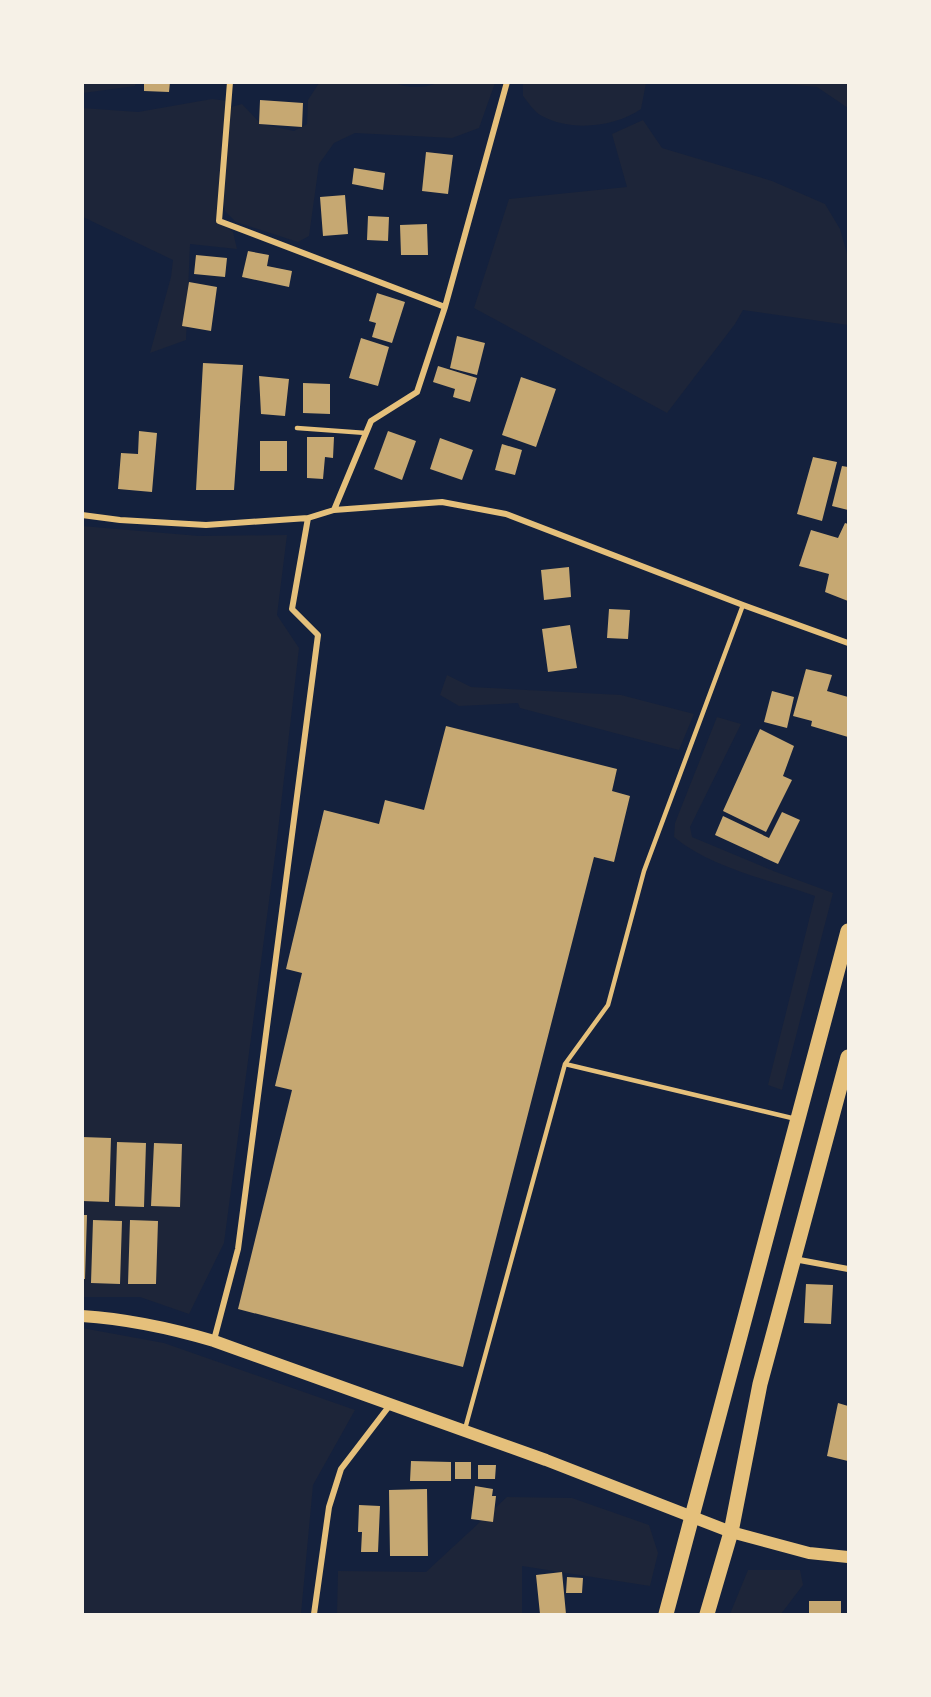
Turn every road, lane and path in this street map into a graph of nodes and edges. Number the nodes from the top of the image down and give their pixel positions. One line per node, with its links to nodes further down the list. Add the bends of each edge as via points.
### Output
1 (230, 82): 3 (street, via 219,221)
2 (507, 82): 3 (street)
3 (445, 307): 5 (street, via 417,392 371,421)
4 (297, 428): 5 (lane)
5 (366, 434): 6 (street)
6 (334, 510): 8 (street); 9 (street, via 442,502 506,514)
7 (82, 515): 8 (street, via 206,525)
8 (308, 518): 18 (street, via 292,609 318,635 238,1249)
9 (743, 605): 10 (street); 13 (lane, via 644,871 608,1005)
10 (849, 643)
11 (849, 931): 14 (highway)
12 (849, 1057): 15 (highway)
13 (565, 1064): 14 (lane); 20 (lane)
14 (797, 1119): 21 (highway)
15 (794, 1258): 16 (street); 22 (highway, via 760,1384)
16 (849, 1269)
17 (82, 1316): 18 (main road, via 164,1326)
18 (214, 1341): 19 (main road)
19 (390, 1404): 20 (main road); 24 (street, via 341,1469 329,1506)
20 (465, 1431): 21 (main road)
21 (693, 1517): 22 (main road); 25 (highway)
22 (731, 1532): 23 (main road, via 809,1553); 26 (highway)
23 (849, 1557)
24 (314, 1614)
25 (666, 1614)
26 (707, 1614)

